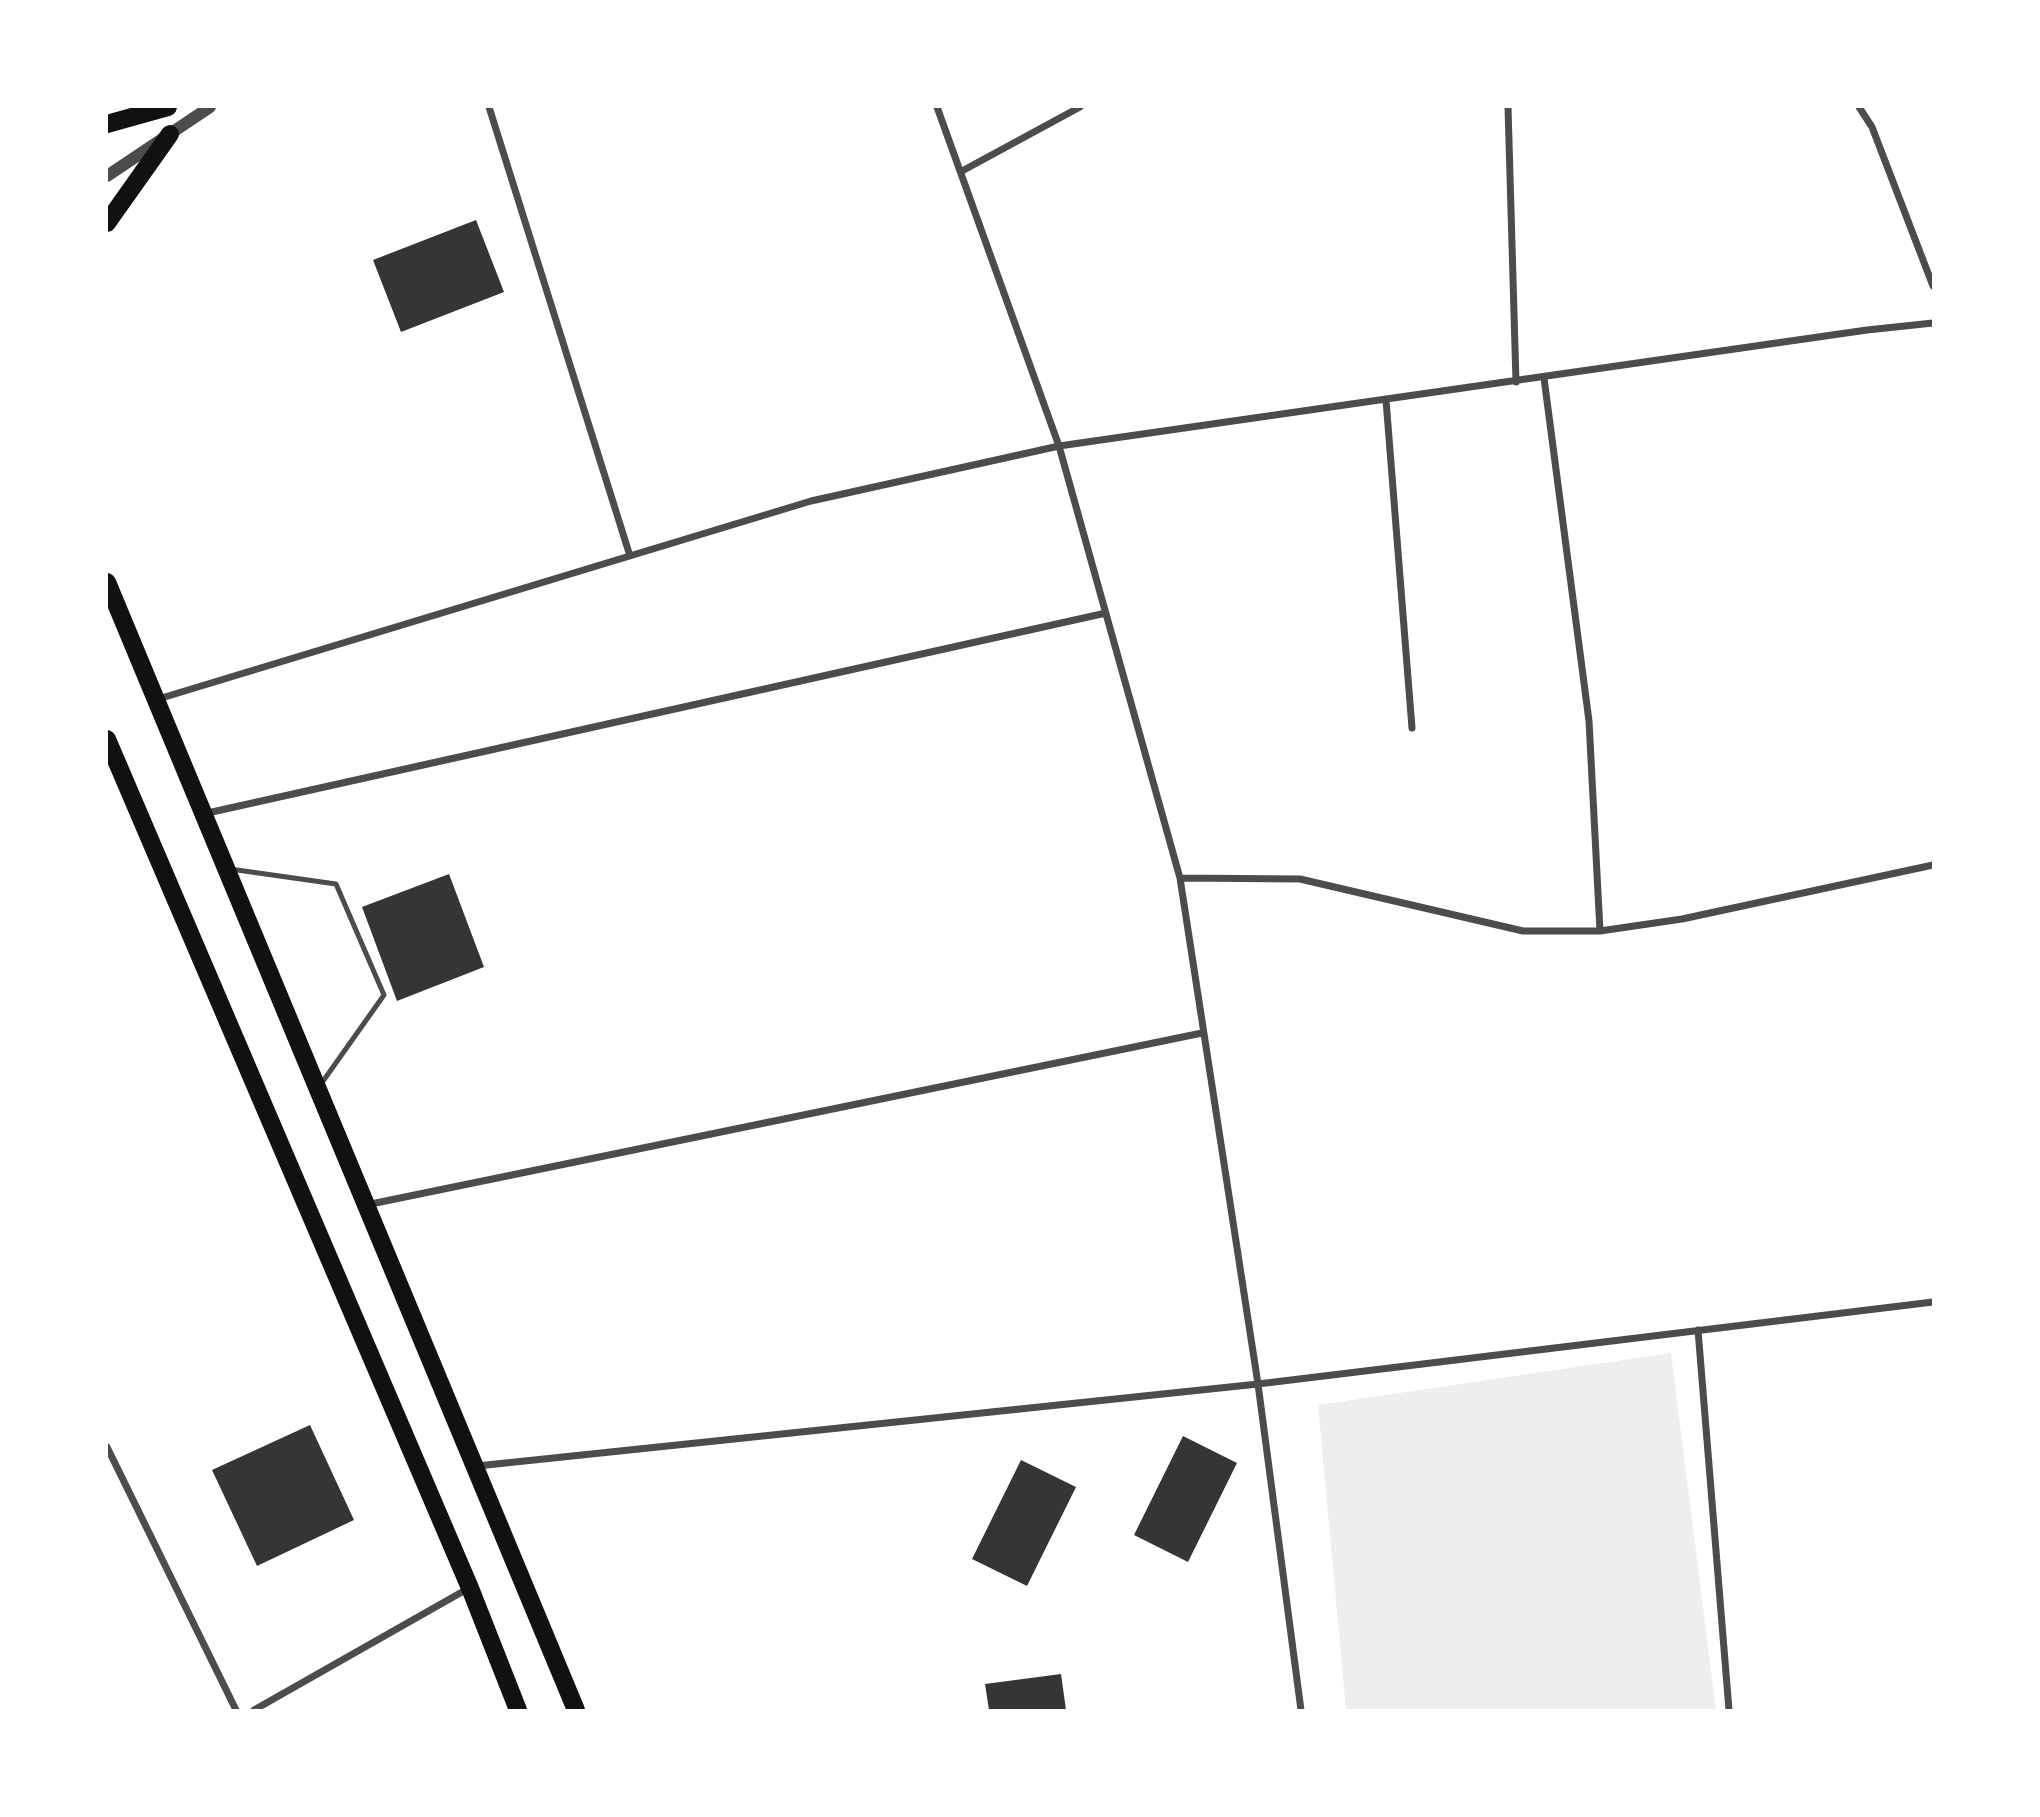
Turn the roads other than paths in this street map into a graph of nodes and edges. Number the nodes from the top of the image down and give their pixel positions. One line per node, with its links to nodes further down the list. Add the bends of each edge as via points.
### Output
1 (168, 107): 8 (main road)
2 (210, 107): 9 (street)
3 (489, 107): 19 (street)
4 (937, 107): 10 (street)
5 (1080, 107): 10 (street)
6 (1508, 107): 16 (street)
7 (1859, 107): 13 (street, via 1872,127)
8 (107, 124)
9 (170, 134): 11 (street); 12 (main road)
10 (962, 171): 18 (street)
11 (107, 176)
12 (107, 223)
13 (1933, 286)
14 (1933, 323): 15 (street)
15 (1545, 378): 16 (street); 29 (street, via 1589,721)
16 (1516, 382): 17 (street)
17 (1386, 400): 18 (street); 23 (street)
18 (1059, 446): 19 (street, via 811,501); 21 (street)
19 (630, 556): 22 (street)
20 (107, 582): 22 (main road)
21 (1106, 614): 25 (street); 28 (street)
22 (155, 701): 25 (main road)
23 (1412, 729)
24 (107, 739): 38 (main road)
25 (202, 814): 27 (main road)
26 (1933, 864): 29 (street, via 1682,919)
27 (225, 868): 31 (main road); 31 (lane, via 336,884 384,995)
28 (1180, 878): 29 (street, via 1300,879 1523,931); 30 (street)
29 (1600, 931)
30 (1202, 1033): 32 (street); 35 (street)
31 (317, 1089): 32 (main road)
32 (366, 1205): 37 (main road)
33 (1933, 1302): 34 (street)
34 (1698, 1330): 35 (street); 44 (street)
35 (1258, 1384): 37 (street); 43 (street)
36 (107, 1447): 39 (street)
37 (475, 1466): 42 (main road)
38 (470, 1588): 40 (street); 41 (main road)
39 (236, 1710)
40 (254, 1710)
41 (518, 1710)
42 (576, 1710)
43 (1301, 1710)
44 (1729, 1710)

